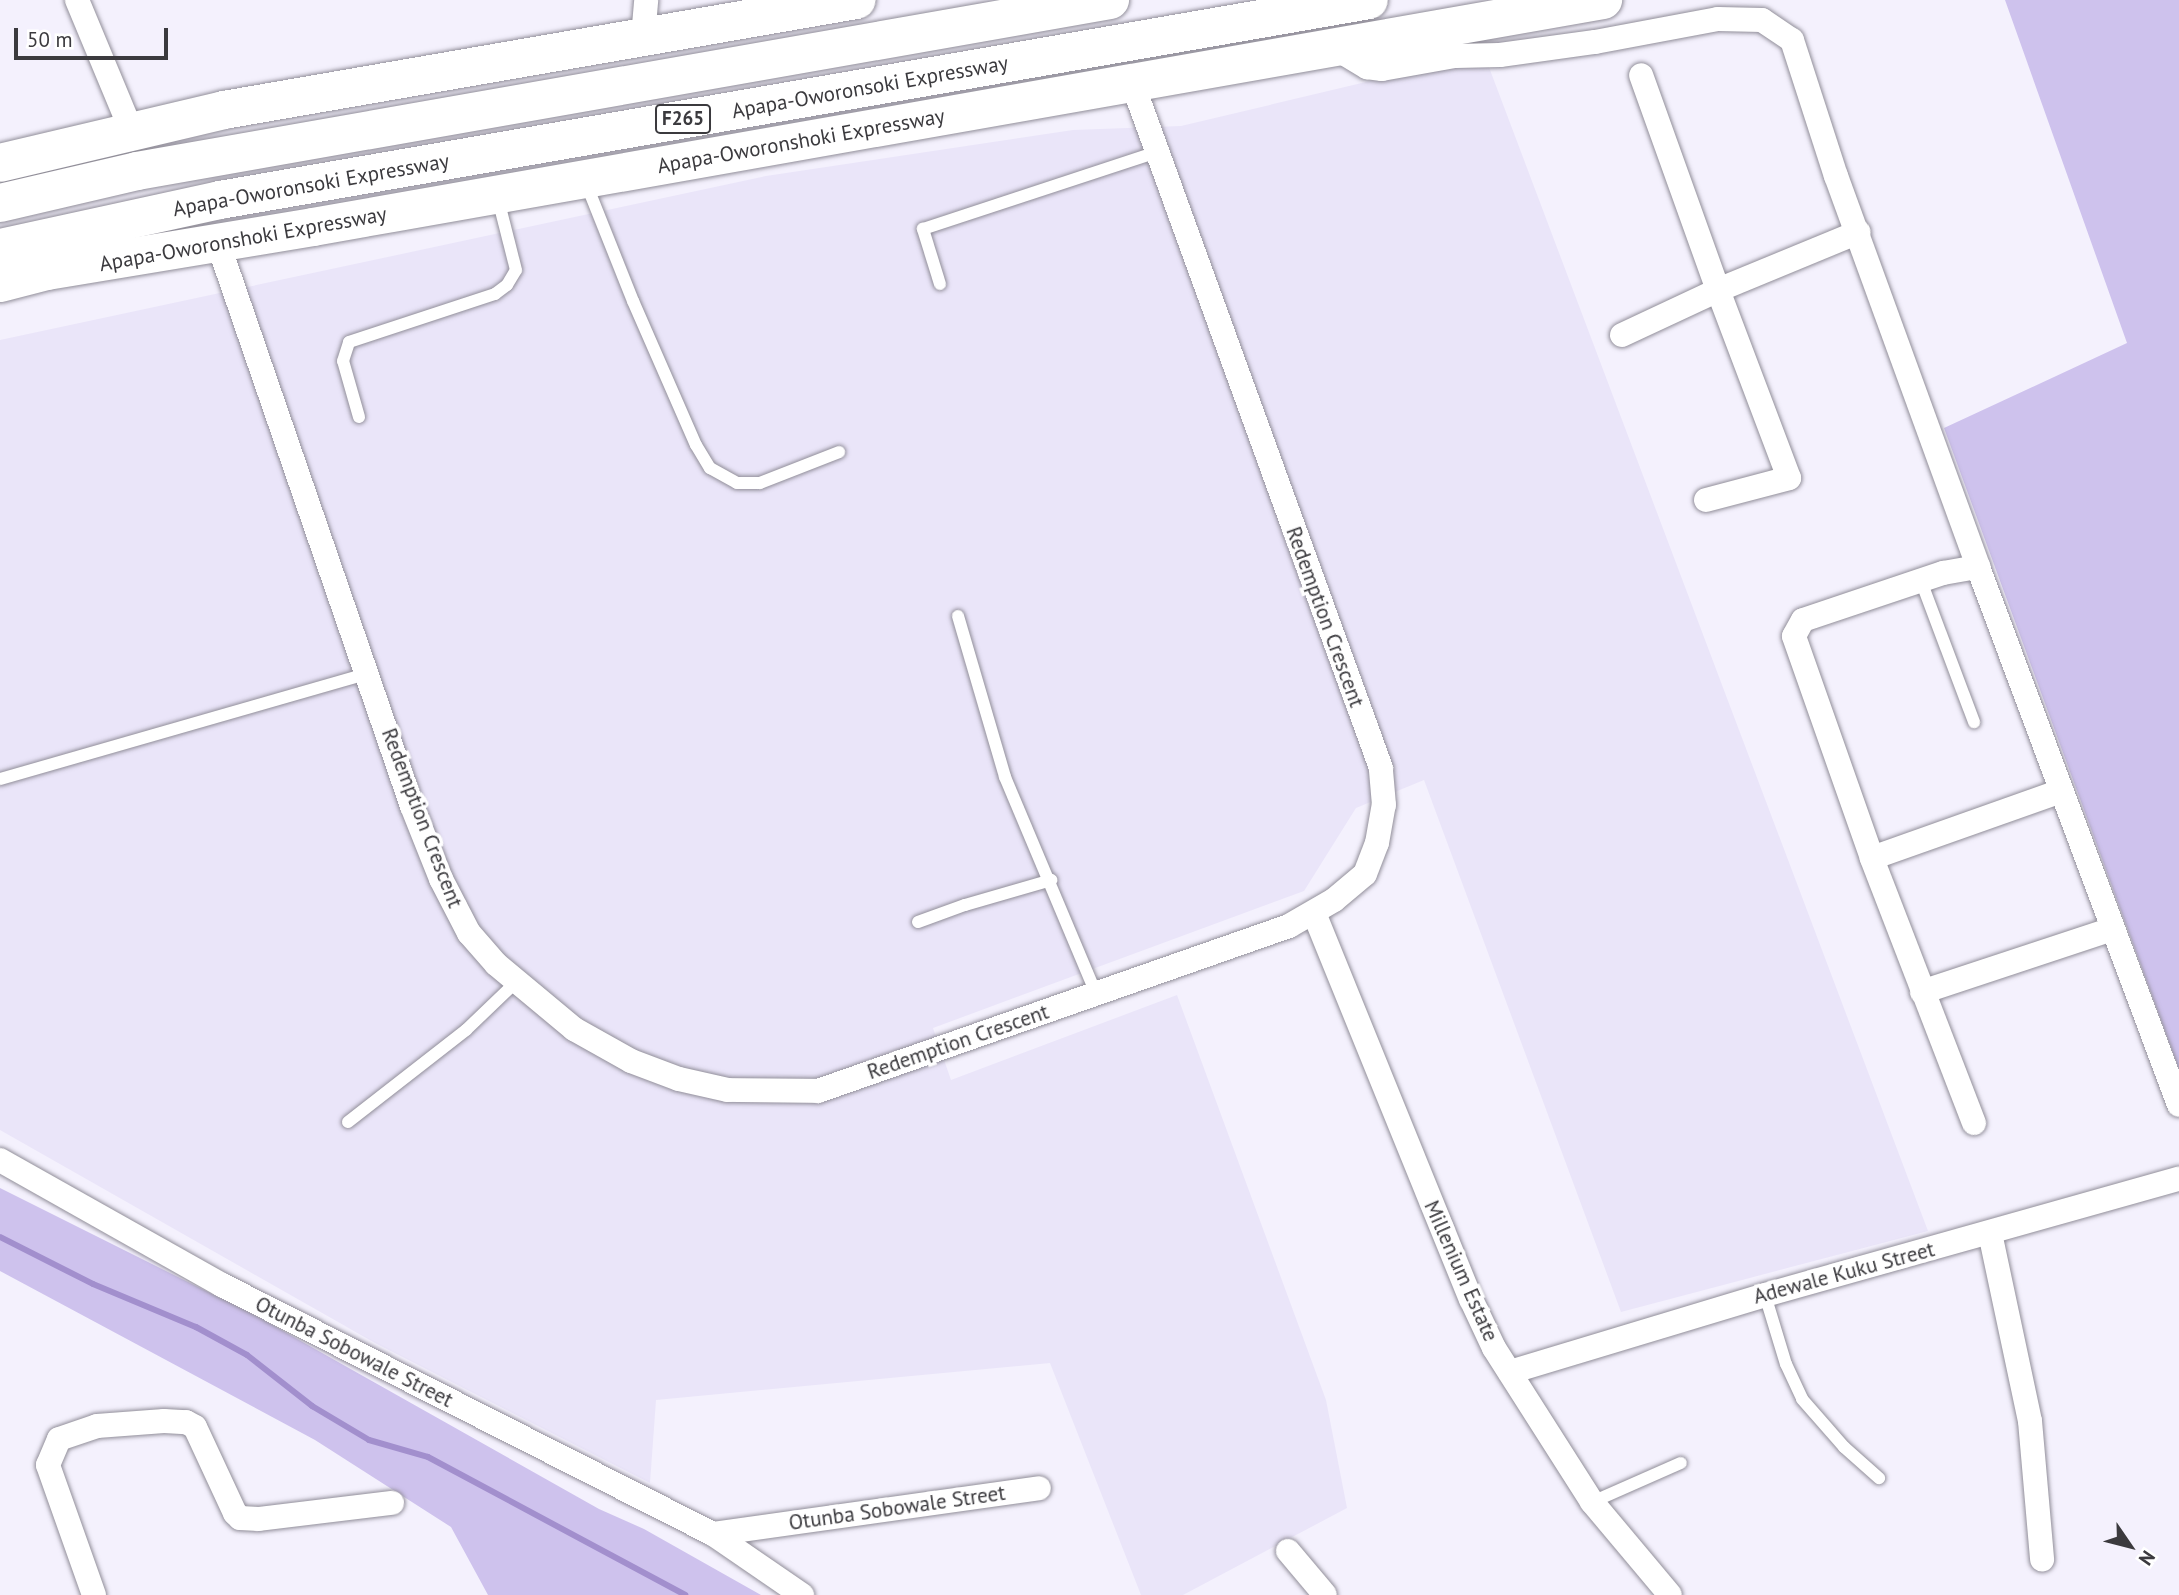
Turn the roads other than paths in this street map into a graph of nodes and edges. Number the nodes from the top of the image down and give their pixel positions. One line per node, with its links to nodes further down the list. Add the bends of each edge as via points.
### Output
1 (77, 0): 10 (street)
2 (856, 0): 6 (main road)
3 (1110, 0): 15 (main road, Apapa-Oworonsoki Expressway / F265, via 137,171)
4 (1369, 0): 18 (main road, Apapa-Oworonsoki Expressway / F265, via 220,200)
5 (1603, 0): 7 (main road, Apapa-Oworonshoki Expressway)
6 (644, 19): 10 (main road)
7 (1339, 46): 9 (main road, Apapa-Oworonshoki Expressway); 16 (street, via 1367,67 1382,69 1455,56 1595,42 1718,19 1762,20 1792,40)
8 (1640, 75): 21 (street)
9 (1132, 82): 11 (street, Redemption Crescent); 13 (main road, Apapa-Oworonshoki Expressway)
10 (131, 132): 12 (main road)
11 (1157, 152): 20 (lane, via 923,229); 35 (street, Redemption Crescent, via 1381,768 1384,805 1365,874)
12 (0, 163)
13 (585, 180): 14 (main road, Apapa-Oworonshoki Expressway); 24 (lane, via 633,301 710,468 737,483 760,483)
14 (497, 195): 17 (main road, Apapa-Oworonshoki Expressway); 23 (lane, via 516,270 507,285 495,294 349,342 343,361)
15 (0, 203)
16 (1859, 232): 21 (street); 26 (street)
17 (218, 243): 19 (main road, Apapa-Oworonshoki Expressway); 29 (street, Redemption Crescent)
18 (0, 248)
19 (0, 283)
20 (940, 284)
21 (1718, 290): 22 (street); 25 (street, via 1789,478)
22 (1622, 335)
23 (359, 417)
24 (839, 452)
25 (1706, 500)
26 (1978, 567): 27 (street); 32 (street)
27 (1921, 580): 30 (lane); 33 (street, via 1803,620 1794,636)
28 (958, 616): 34 (lane, via 1005,777)
29 (367, 674): 31 (lane); 38 (street, Redemption Crescent, via 441,879 469,933)
30 (1974, 722)
31 (0, 779)
32 (2061, 791): 33 (street); 37 (street)
33 (1872, 858): 39 (street)
34 (1051, 880): 36 (lane); 40 (lane)
35 (1314, 913): 40 (street, Redemption Crescent); 48 (street, Millenium Estate, via 1471,1299)
36 (918, 922)
37 (2112, 929): 39 (street); 41 (street)
38 (516, 982): 40 (street, Redemption Crescent, via 574,1029 631,1061 680,1079 728,1090 766,1092 818,1091); 42 (lane, via 466,1030)
39 (1922, 992): 43 (street)
40 (1096, 994)
41 (2179, 1105)
42 (348, 1122)
43 (1974, 1123)
44 (0, 1160): 54 (street, Otunba Sobowale Street, via 222,1285)
45 (2179, 1179): 46 (street, Adewale Kuku Street)
46 (1990, 1233): 47 (street, Adewale Kuku Street); 56 (street, via 2029,1421)
47 (1765, 1294): 48 (street, Adewale Kuku Street); 50 (lane, via 1802,1399)
48 (1510, 1372): 52 (street, Millenium Estate)
49 (1681, 1463): 52 (lane)
50 (1879, 1478)
51 (1039, 1488): 54 (street, Otunba Sobowale Street)
52 (1592, 1502): 60 (street, Millenium Estate)
53 (392, 1503): 57 (street, via 240,1518 195,1427 164,1421 97,1426 59,1439 48,1465)
54 (713, 1534): 58 (street, Otunba Sobowale Street)
55 (1288, 1551): 59 (street)
56 (2042, 1559)
57 (94, 1595)
58 (802, 1595)
59 (1325, 1595)
60 (1670, 1595)

